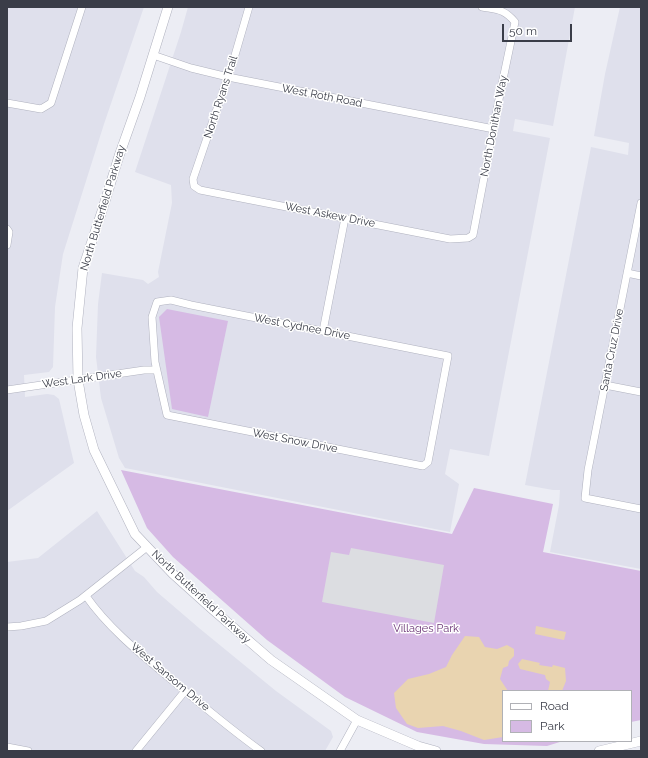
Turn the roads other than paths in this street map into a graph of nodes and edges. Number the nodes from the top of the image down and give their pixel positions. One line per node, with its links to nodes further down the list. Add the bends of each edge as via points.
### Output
1 (82, 7): 7 (street, via 51,103 41,109)
2 (168, 7): 5 (street, North Butterfield Parkway)
3 (249, 7): 6 (street, North Ryans Trail)
4 (482, 7): 8 (street, North Donithan Way, via 502,11 515,22)
5 (153, 55): 6 (street, West Roth Road); 19 (street, North Butterfield Parkway, via 83,268 77,328)
6 (228, 78): 8 (street, West Roth Road); 9 (street, North Ryans Trail, via 193,180)
7 (7, 103)
8 (494, 129): 13 (street, North Donithan Way, via 473,236)
9 (194, 186): 11 (street, West Askew Drive, via 200,190)
10 (641, 203): 15 (street, Santa Cruz Drive)
11 (346, 218): 13 (street, West Askew Drive, via 450,239); 17 (street)
12 (7, 230): 14 (street)
13 (468, 238)
14 (7, 245)
15 (627, 273): 16 (street); 20 (street, Santa Cruz Drive)
16 (641, 276)
17 (323, 331): 18 (street, West Cydnee Drive, via 171,300 157,302 152,317); 23 (street, West Cydnee Drive, via 448,356 428,462)
18 (156, 370): 19 (street, West Lark Drive); 23 (street, West Snow Drive, via 167,415)
19 (78, 380): 21 (street, West Lark Drive); 25 (street, North Butterfield Parkway, via 94,450 135,534)
20 (605, 385): 22 (street); 24 (street, Santa Cruz Drive, via 585,498)
21 (7, 390)
22 (641, 392)
23 (422, 466)
24 (641, 509)
25 (147, 547): 26 (street); 29 (street, North Butterfield Parkway, via 173,574 271,660)
26 (86, 596): 27 (street, via 46,621); 28 (street, West Sansom Drive, via 110,625)
27 (7, 627)
28 (185, 691): 34 (street); 35 (street, West Sansom Drive)
29 (358, 720): 36 (street); 37 (street, North Butterfield Parkway, via 418,746)
30 (641, 741): 32 (street)
31 (7, 747): 33 (street)
32 (626, 748): 38 (street)
33 (28, 751)
34 (136, 751)
35 (261, 751)
36 (340, 751)
37 (436, 751)
38 (600, 751)

